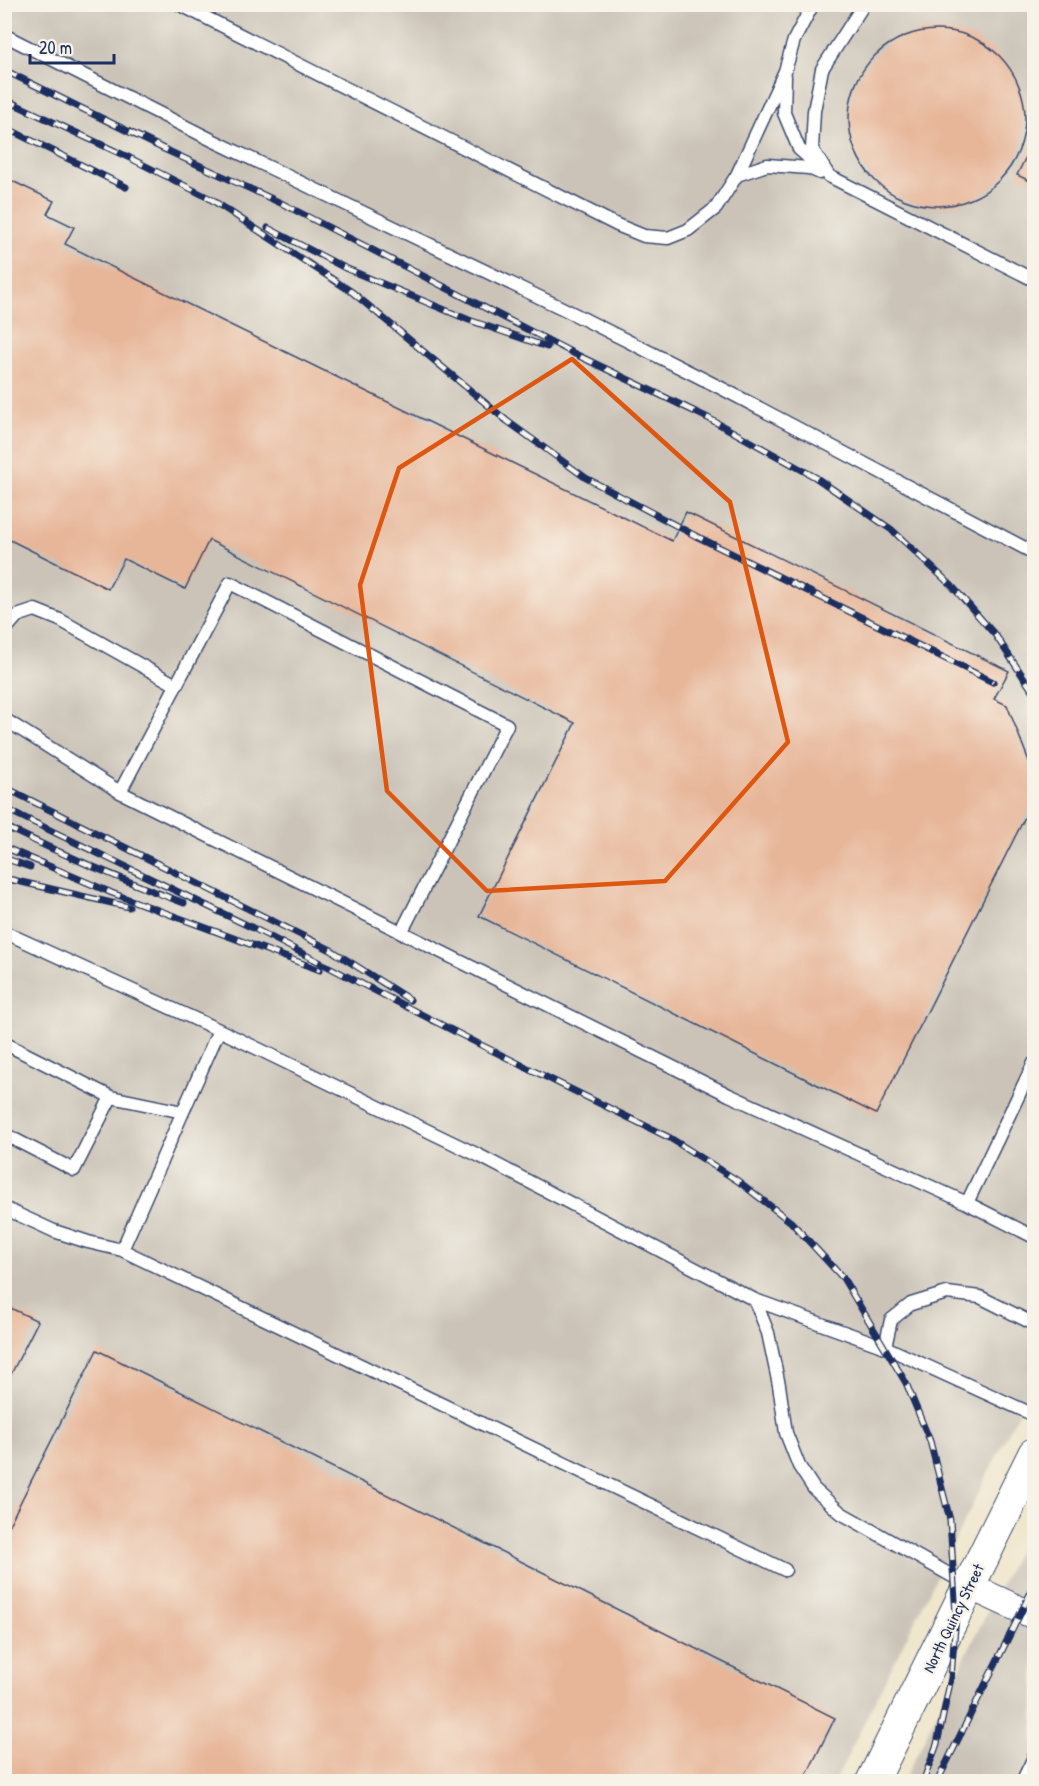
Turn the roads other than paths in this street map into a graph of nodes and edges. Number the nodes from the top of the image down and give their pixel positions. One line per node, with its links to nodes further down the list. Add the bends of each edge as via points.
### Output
1 (179, 4): 6 (lane, via 645,236 668,238 688,230 716,208)
2 (813, 4): 5 (lane, via 794,40)
3 (864, 4): 7 (lane, via 822,69 812,149)
4 (4, 35): 9 (lane, via 564,309)
5 (785, 71): 6 (lane); 7 (lane, via 784,113 799,149)
6 (737, 175): 7 (lane, via 767,165 809,168)
7 (828, 176): 8 (lane)
8 (1035, 280)
9 (1035, 553)
10 (4, 631): 11 (lane, via 17,616 35,610 60,620)
11 (176, 686): 13 (lane); 15 (lane, via 230,583 507,725)
12 (4, 719): 13 (lane)
13 (120, 792): 15 (lane)
14 (4, 932): 16 (lane)
15 (401, 933): 22 (lane, via 729,1095)
16 (219, 1030): 20 (lane); 26 (lane, via 480,1156)
17 (4, 1043): 19 (lane)
18 (1035, 1064): 22 (lane)
19 (111, 1097): 20 (lane); 21 (lane, via 74,1170)
20 (183, 1112): 25 (lane)
21 (4, 1134)
22 (967, 1203): 24 (lane)
23 (4, 1208): 25 (lane, via 54,1231)
24 (1035, 1237)
25 (122, 1250): 31 (lane)
26 (755, 1300): 28 (lane); 32 (lane, via 768,1333 786,1433 799,1466 814,1489 841,1514)
27 (1035, 1324): 28 (lane, via 980,1297 947,1293 911,1304 891,1320)
28 (885, 1347): 29 (lane)
29 (1035, 1415)
30 (1035, 1454): 32 (street, North Quincy Street)
31 (785, 1570)
32 (969, 1586): 33 (street); 35 (street, North Quincy Street)
33 (1035, 1616)
34 (1035, 1756): 36 (lane)
35 (873, 1782)
36 (1022, 1782)

